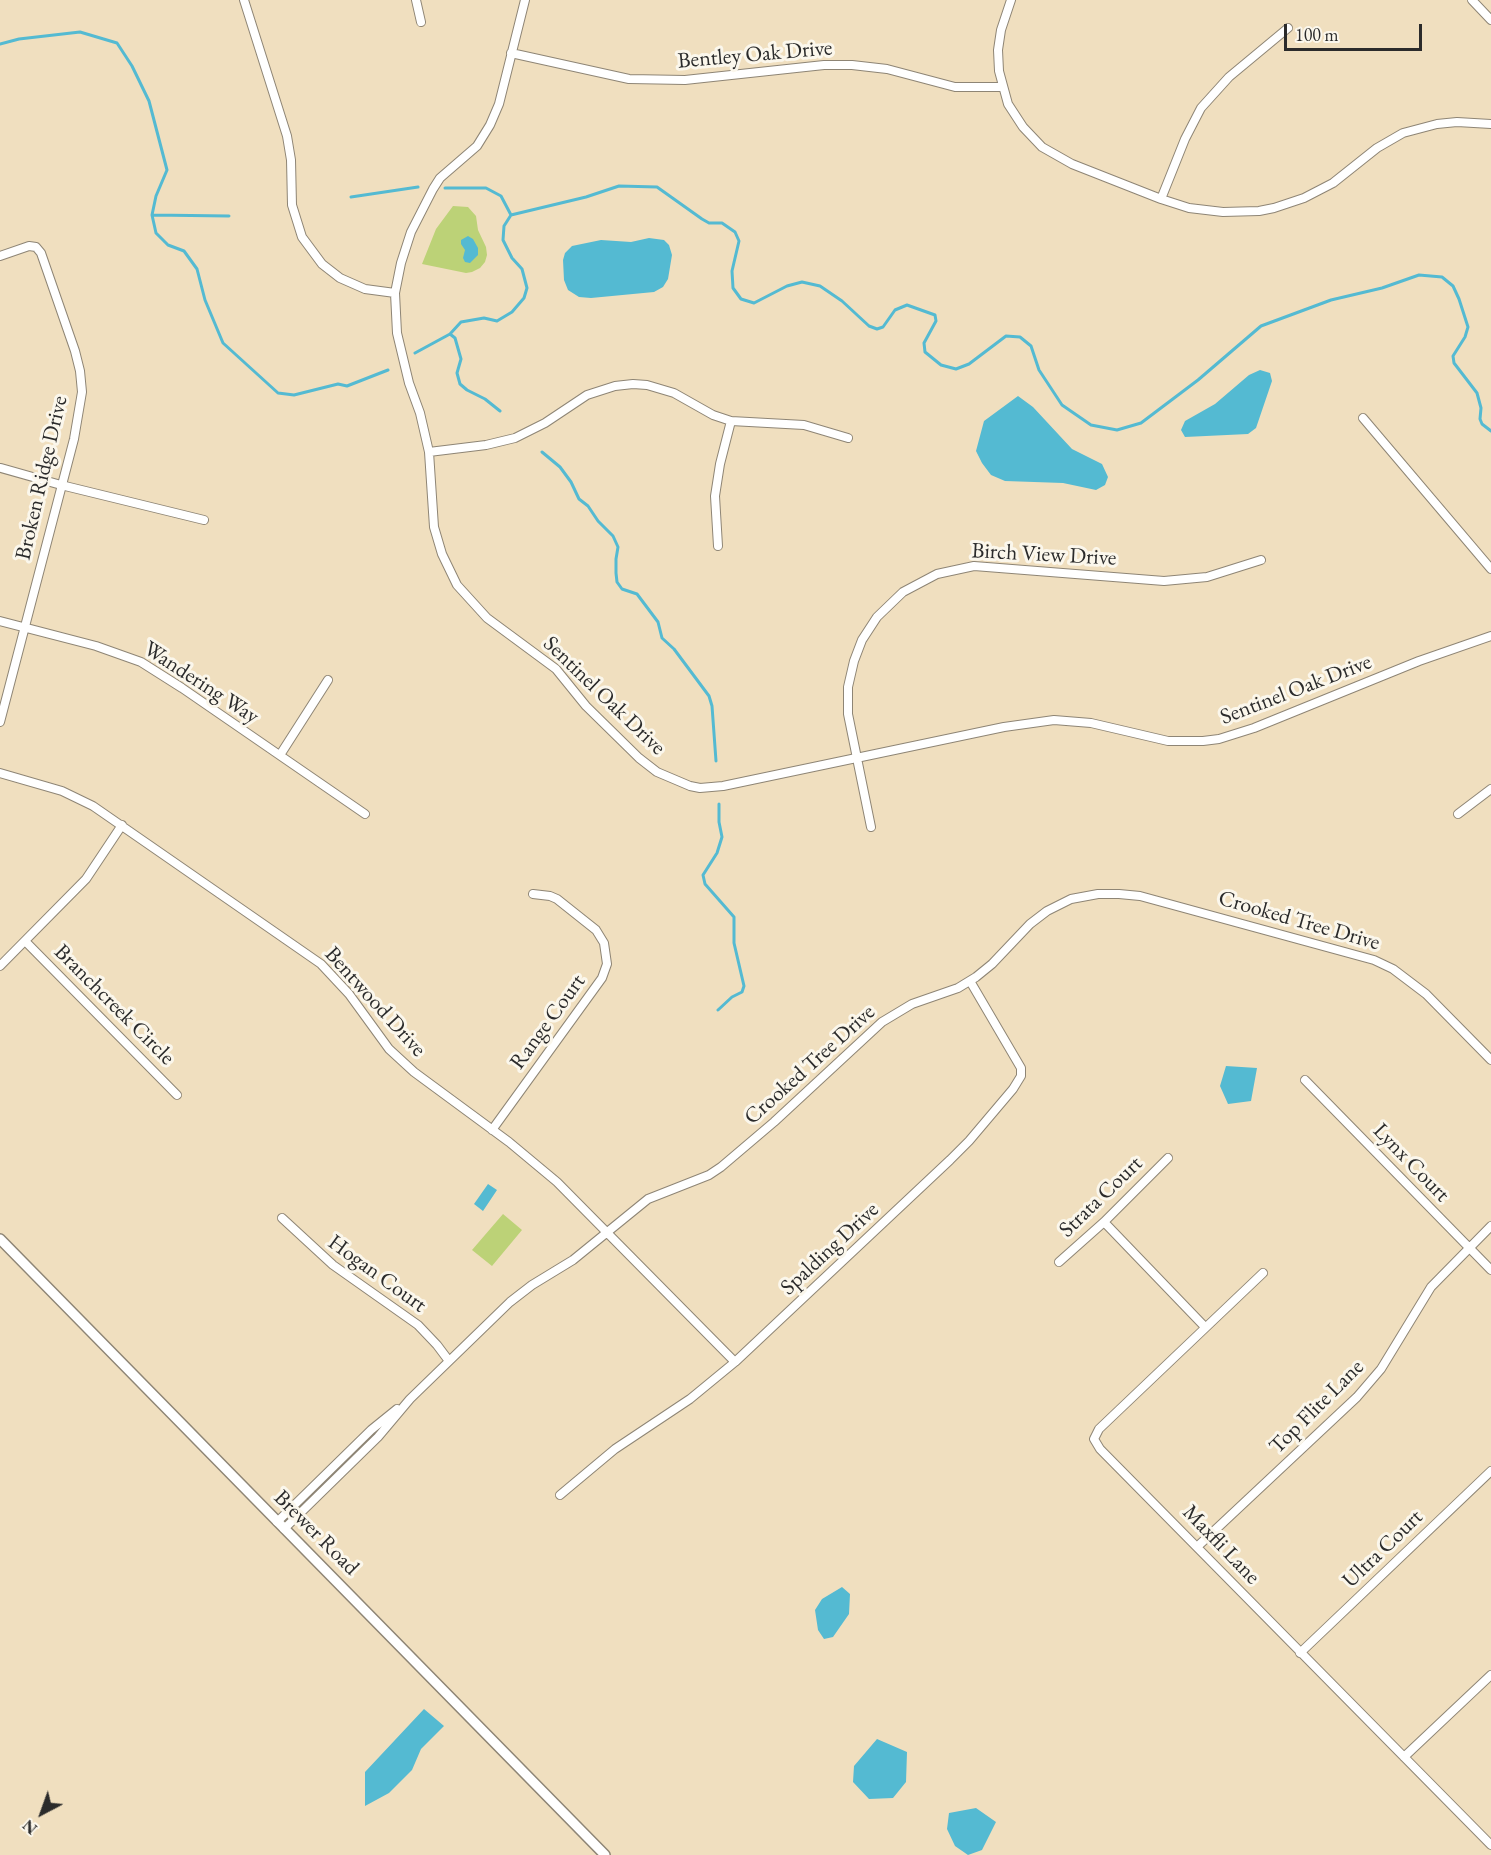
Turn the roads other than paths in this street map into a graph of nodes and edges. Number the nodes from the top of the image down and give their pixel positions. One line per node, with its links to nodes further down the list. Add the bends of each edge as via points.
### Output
1 (244, 0): 14 (street, via 287,136 292,205 302,237 314,256 340,278 365,289)
2 (416, 0): 7 (street)
3 (525, 0): 9 (street, Sentinel Oak Drive)
4 (1011, 0): 10 (street, via 998,50)
5 (1472, 0): 6 (street)
6 (1491, 20)
7 (422, 22)
8 (1288, 28): 12 (street, via 1229,78 1201,108)
9 (511, 53): 10 (street, Bentley Oak Drive, via 629,79 685,80 852,65 887,69 955,87); 14 (street, Sentinel Oak Drive, via 499,104 484,136 440,178 417,218)
10 (1002, 87): 12 (street, via 1015,116 1042,147 1072,164)
11 (1491, 124): 12 (street, via 1437,124 1403,133 1333,183 1274,208 1223,212 1189,208)
12 (1161, 199)
13 (0, 256): 20 (street, Broken Ridge Drive, via 29,246 41,253 75,351 81,381 80,412)
14 (395, 293): 18 (street, Sentinel Oak Drive, via 397,333)
15 (1363, 418): 24 (street)
16 (731, 421): 17 (street, via 804,425); 18 (street, via 661,388 633,384 587,395 515,438); 22 (street, via 715,496)
17 (848, 438)
18 (429, 452): 31 (street, Sentinel Oak Drive, via 434,527 457,585 487,618 556,669 586,706 648,766 679,783 700,788)
19 (1, 468): 20 (street)
20 (61, 485): 21 (street); 26 (street, Broken Ridge Drive)
21 (204, 520)
22 (718, 546)
23 (1261, 560): 31 (street, Birch View Drive, via 1207,577 1164,581 974,566 926,579 884,609 857,651 847,700)
24 (1491, 569)
25 (0, 621): 26 (street, Wandering Way)
26 (24, 628): 29 (street, Broken Ridge Drive); 30 (street, Wandering Way, via 141,662)
27 (1491, 636): 31 (street, Sentinel Oak Drive, via 1219,739 1167,741 1091,723 1054,720)
28 (328, 680): 30 (street)
29 (0, 722)
30 (280, 755): 34 (street, Wandering Way)
31 (856, 758): 37 (street, Birch View Drive)
32 (0, 774): 36 (street, Bentwood Drive, via 75,796)
33 (1491, 789): 35 (street)
34 (365, 814)
35 (1458, 814)
36 (122, 825): 39 (street, via 86,879); 45 (street, Bentwood Drive, via 321,964 349,994 388,1049)
37 (872, 827)
38 (533, 894): 45 (street, Range Court, via 557,899 596,930 604,943 607,964 596,987)
39 (26, 941): 40 (street); 44 (street, Branchcreek Circle)
40 (0, 966)
41 (970, 981): 42 (street, Crooked Tree Drive, via 1030,924 1059,905 1098,894 1140,896 1374,960 1418,987); 50 (street, Crooked Tree Drive, via 912,1004 882,1022 732,1159 709,1175 648,1199); 58 (street, Spalding Drive, via 1016,1056 1021,1076 969,1141)
42 (1491, 1060)
43 (1305, 1080): 52 (street, Lynx Court)
44 (177, 1095)
45 (492, 1130): 50 (street, Bentwood Drive, via 536,1163)
46 (1168, 1158): 48 (street, Strata Court)
47 (282, 1218): 57 (street, Hogan Court, via 333,1265 418,1325)
48 (1104, 1222): 53 (street, Strata Court); 56 (street)
49 (1491, 1226): 52 (street, Top Flite Lane)
50 (607, 1232): 57 (street, Crooked Tree Drive, via 510,1302); 58 (street, Bentwood Drive)
51 (0, 1239): 61 (street, Brewer Road)
52 (1468, 1248): 54 (street, Lynx Court); 62 (street, Top Flite Lane, via 1431,1287 1381,1369 1357,1397)
53 (1059, 1262)
54 (1491, 1270)
55 (1263, 1273): 56 (street, Maxfli Lane)
56 (1204, 1327): 62 (street, Maxfli Lane, via 1099,1429 1094,1439)
57 (449, 1360): 61 (street, Crooked Tree Drive, via 378,1437)
58 (735, 1362): 60 (street, Spalding Drive, via 690,1399 606,1455)
59 (1491, 1471): 63 (street, Ultra Court)
60 (560, 1495)
61 (281, 1526): 67 (street, Brewer Road)
62 (1198, 1546): 63 (street, Maxfli Lane)
63 (1300, 1653): 65 (street, Maxfli Lane)
64 (1491, 1675): 65 (street)
65 (1404, 1757): 66 (street, Maxfli Lane)
66 (1491, 1845)
67 (605, 1855)

